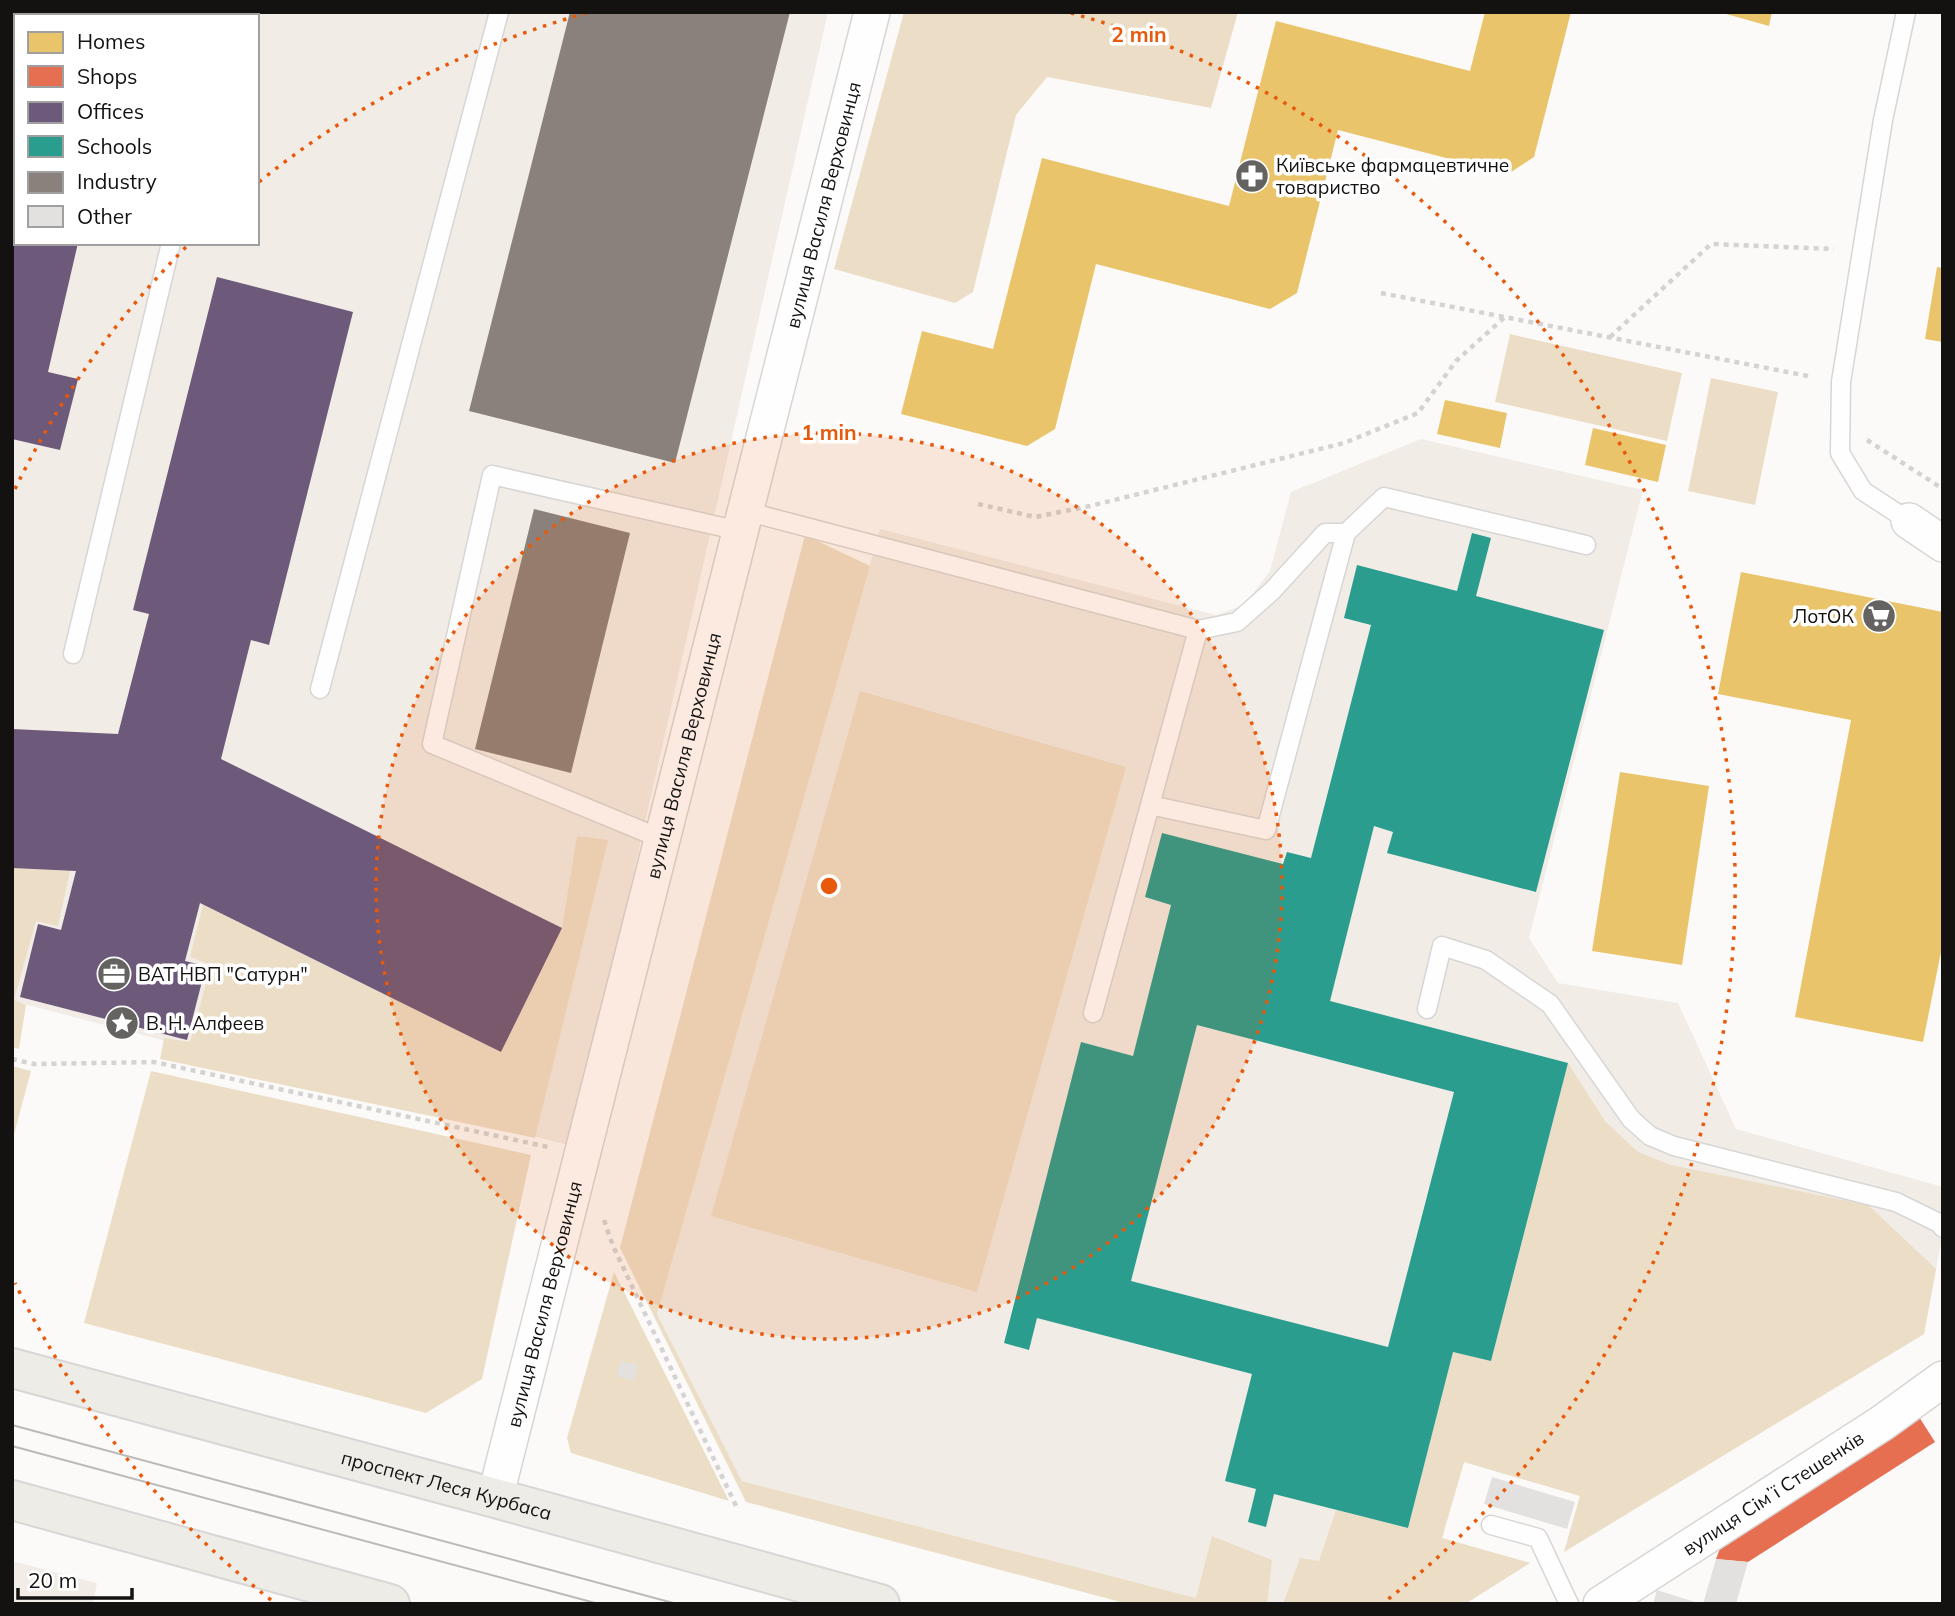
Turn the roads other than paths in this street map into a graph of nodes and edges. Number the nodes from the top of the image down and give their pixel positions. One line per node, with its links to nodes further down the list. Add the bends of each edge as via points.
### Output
1 (499, 12): 12 (lane)
2 (872, 12): 5 (street, вулиця Василя Верховинця)
3 (1906, 12): 6 (lane, via 1883,120 1841,382 1840,453 1863,491)
4 (171, 245): 11 (lane)
5 (743, 521): 10 (lane); 14 (street, вулиця Василя Верховинця); 14 (lane, via 492,475 432,744)
6 (1926, 524): 8 (street)
7 (1346, 533): 9 (lane, via 1384,497); 10 (lane, via 1325,533 1237,622); 13 (lane, via 1266,830)
8 (1943, 544)
9 (1586, 545)
10 (1198, 630): 13 (lane)
11 (73, 654)
12 (320, 689)
13 (1150, 804): 16 (lane)
14 (662, 839): 20 (street, вулиця Василя Верховинця)
15 (1427, 1009): 17 (lane, via 1442,946 1486,960 1550,1004 1630,1119 1650,1136 1896,1202)
16 (1093, 1013)
17 (1943, 1228)
18 (12, 1368): 20 (main road, проспект Леся Курбаса)
19 (1943, 1379): 26 (street, вулиця Сімʼї Стешенків)
20 (495, 1497): 24 (main road, проспект Леся Курбаса)
21 (12, 1500): 23 (main road)
22 (1491, 1525): 25 (lane, via 1538,1538)
23 (390, 1604)
24 (880, 1604)
25 (1569, 1604)
26 (1601, 1604)

